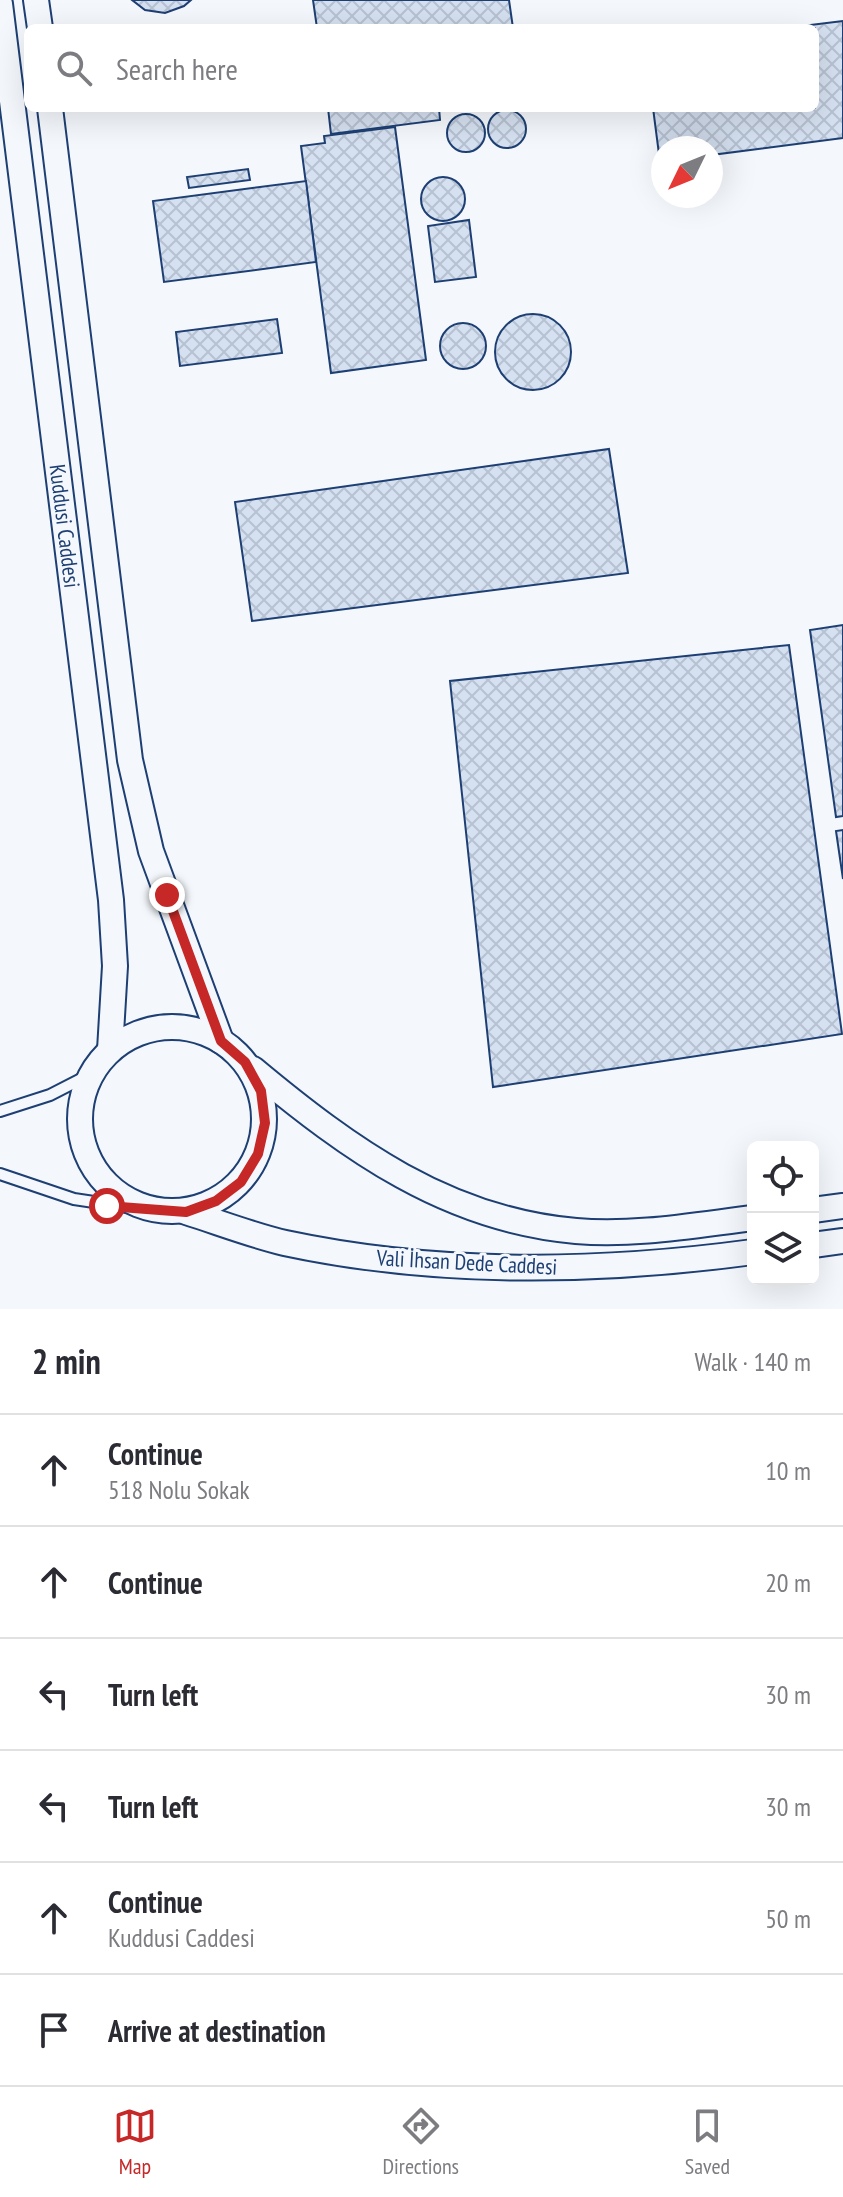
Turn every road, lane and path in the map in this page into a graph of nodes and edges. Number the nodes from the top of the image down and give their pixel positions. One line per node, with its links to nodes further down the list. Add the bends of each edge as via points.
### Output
1 (36, 0): 3 (street)
2 (0, 4): 6 (street, Kuddusi Caddesi, via 111,900 115,966)
3 (39, 24)
4 (50, 112): 5 (street, Kuddusi Caddesi, via 130,760 151,851)
5 (221, 1041): 6 (street, via 192,1029 163,1027 135,1034); 7 (street)
6 (110, 1050): 8 (street)
7 (245, 1062): 14 (street, via 261,1091 264,1112 258,1154 241,1182 216,1201); 15 (street, Vali İhsan Dede Caddesi, via 371,1158 451,1201 492,1215 533,1225 603,1231)
8 (91, 1074): 9 (lane, via 50,1095); 13 (street, via 81,1098 86,1155 102,1180 124,1199)
9 (0, 1111)
10 (0, 1174): 13 (lane, via 74,1199)
11 (843, 1206): 12 (street)
12 (819, 1209)
13 (154, 1211): 14 (street)
14 (186, 1212): 18 (street, Vali İhsan Dede Caddesi, via 282,1242 397,1262 548,1269 664,1264)
15 (747, 1219)
16 (843, 1241): 17 (street)
17 (819, 1244)
18 (747, 1253)

